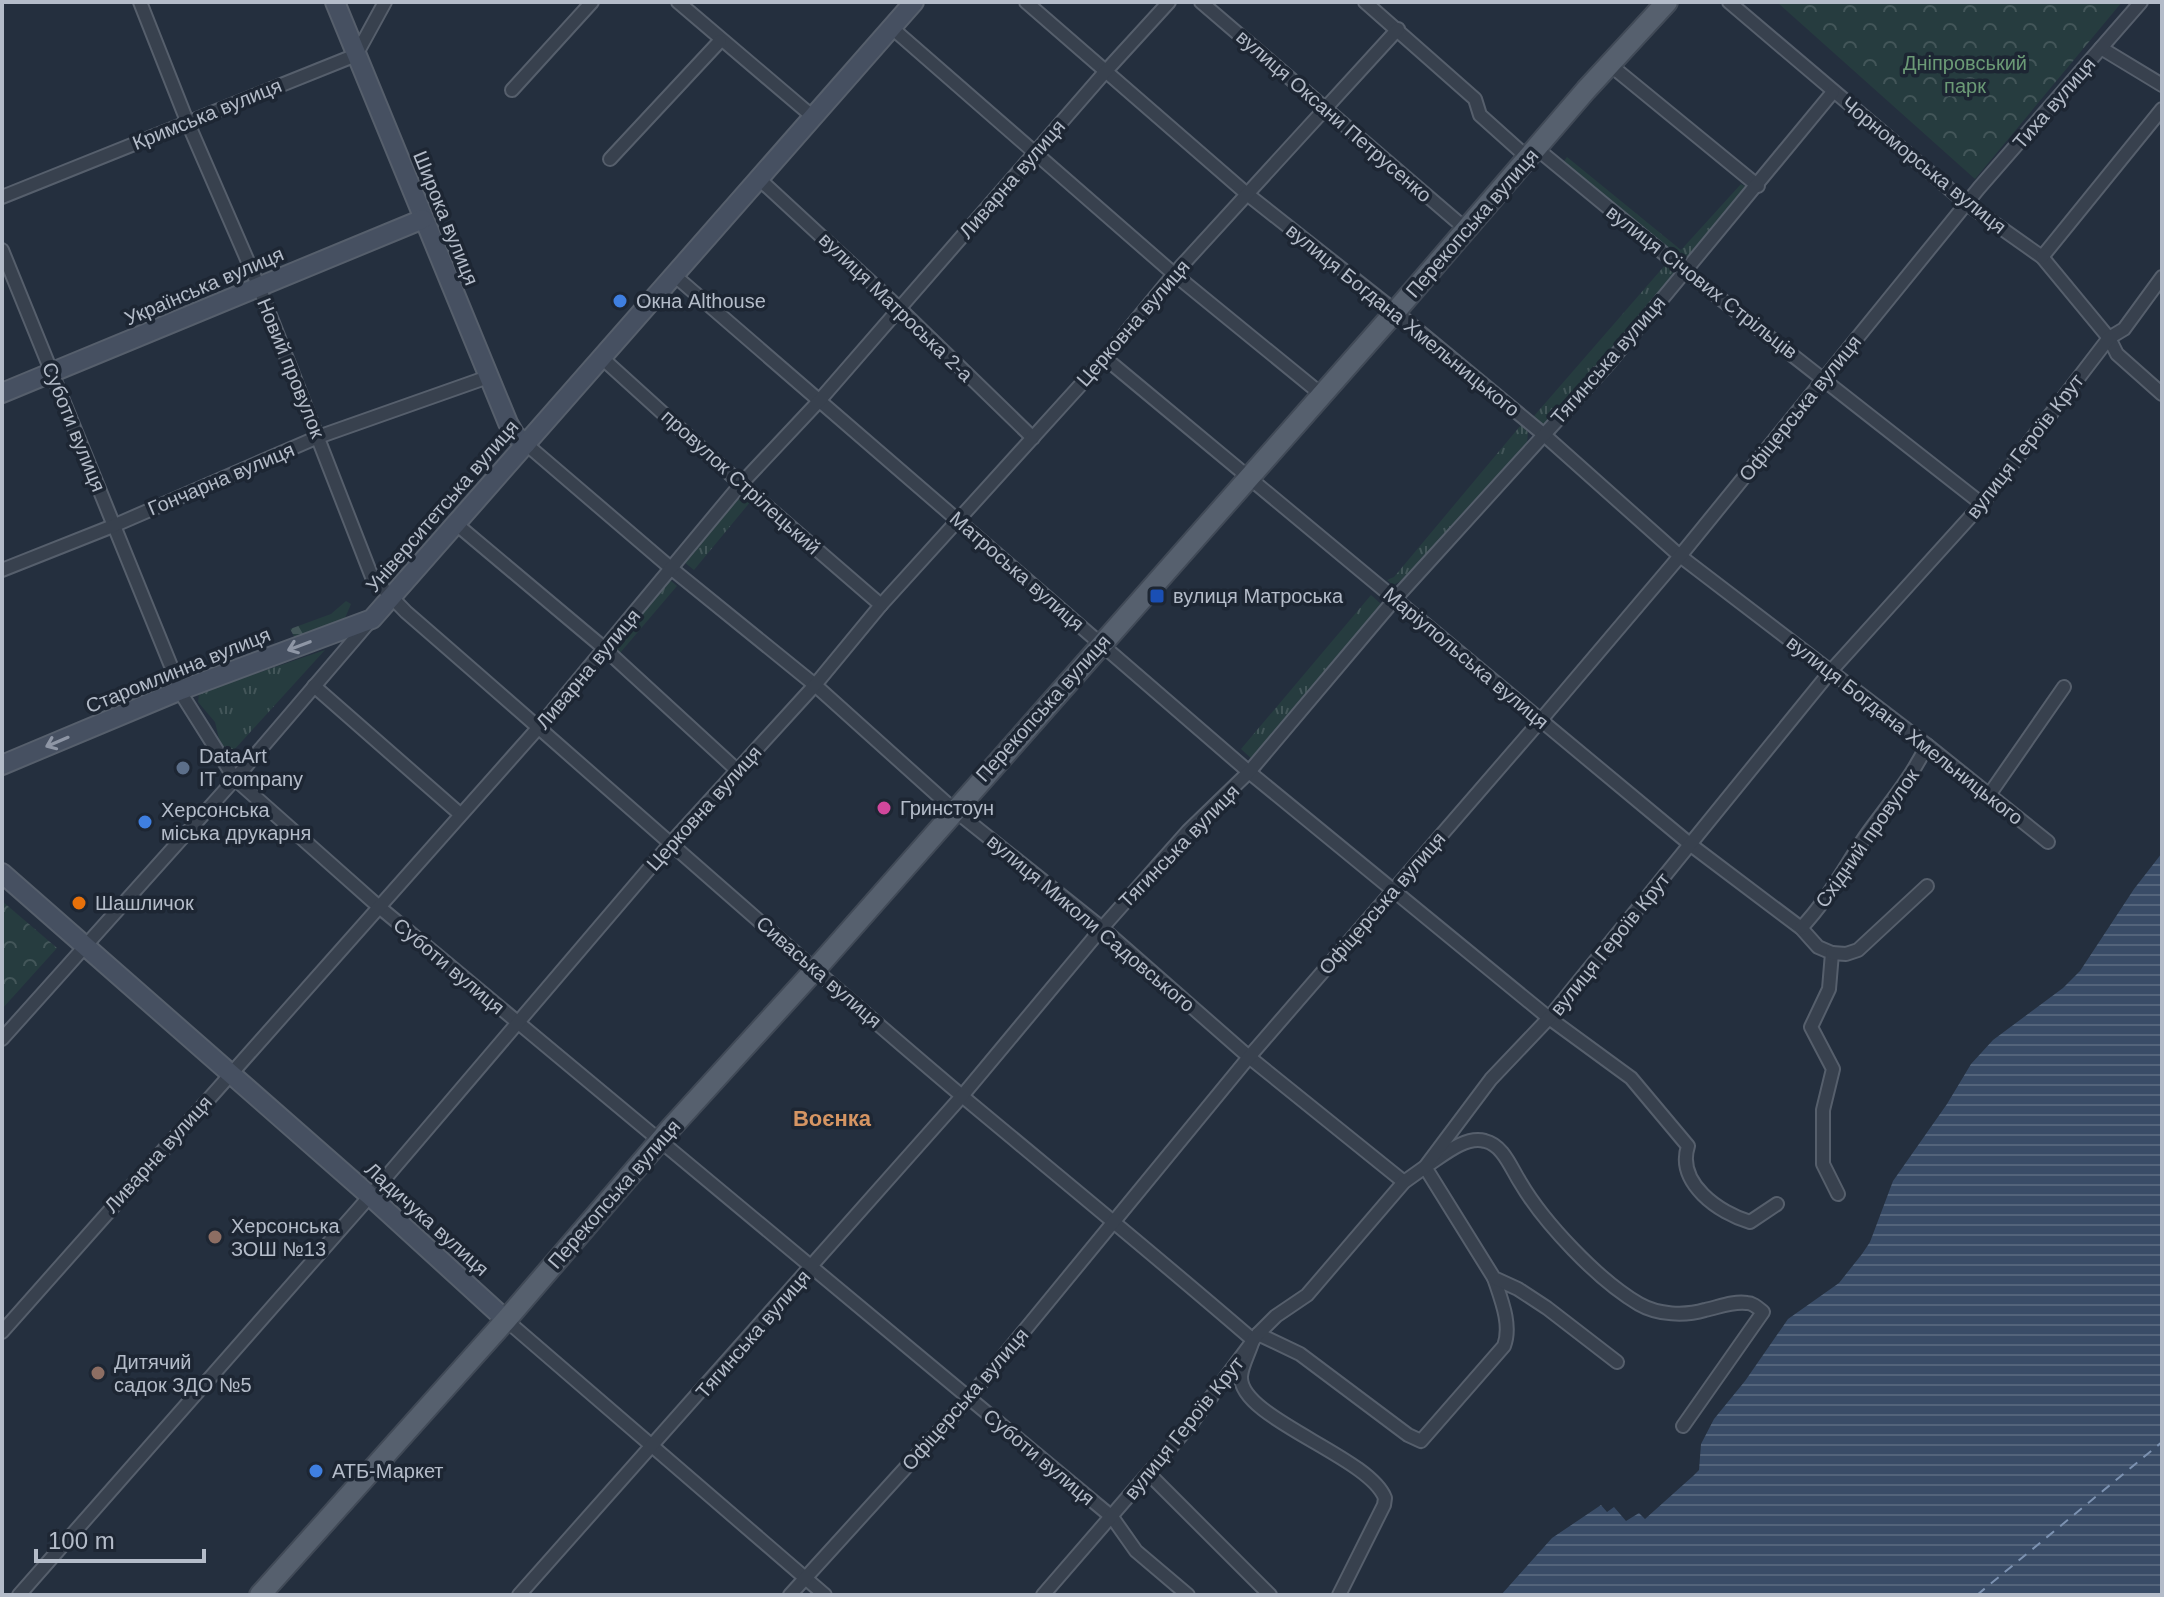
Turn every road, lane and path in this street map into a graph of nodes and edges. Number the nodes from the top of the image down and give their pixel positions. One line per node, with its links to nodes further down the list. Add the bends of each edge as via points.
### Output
1 (140, 2): 27 (street, Новий провулок)
2 (335, 2): 18 (street, Широка вулиця)
3 (385, 2): 18 (street)
4 (592, 2): 22 (street)
5 (678, 2): 16 (street)
6 (914, 2): 14 (street, Університетська вулиця)
7 (1026, 2): 20 (street, вулиця Богдана Хмельницького)
8 (1169, 2): 20 (street, Ливарна вулиця)
9 (1201, 2): 25 (street, вулиця Оксани Петрусенко)
10 (1365, 2): 15 (street, вулиця Січових Стрільців)
11 (1667, 2): 19 (main road, Перекопська вулиця)
12 (1729, 2): 23 (street, Чорноморська вулиця)
13 (2141, 2): 17 (street, Тиха вулиця)
14 (892, 28): 26 (street, Університетська вулиця); 28 (street)
15 (1398, 29): 25 (street, Церковна вулиця); 29 (street, вулиця Січових Стрільців, via 1475,99 1480,115)
16 (720, 41): 26 (street); 30 (street)
17 (2101, 48): 21 (street); 35 (street, Тиха вулиця)
18 (356, 55): 27 (street, Кримська вулиця); 36 (street, Широка вулиця)
19 (1609, 64): 29 (main road, Перекопська вулиця); 32 (street)
20 (1105, 72): 28 (street, Ливарна вулиця); 33 (street, вулиця Богдана Хмельницького)
21 (2162, 85)
22 (512, 90)
23 (1833, 92): 32 (street, Тягинська вулиця); 35 (street, Чорноморська вулиця)
24 (2162, 109): 39 (street)
25 (1326, 110): 33 (street, Церковна вулиця); 37 (street, вулиця Оксани Петрусенко)
26 (812, 116): 31 (street, Університетська вулиця)
27 (187, 121): 34 (street, Кримська вулиця); 44 (street, Новий провулок)
28 (1035, 153): 41 (street); 45 (street, Ливарна вулиця)
29 (1532, 153): 37 (main road, Перекопська вулиця); 40 (street, вулиця Січових Стрільців)
30 (610, 159)
31 (758, 178): 42 (street, Університетська вулиця); 45 (street, вулиця Матроська 2-а)
32 (1758, 186): 40 (street, Тягинська вулиця)
33 (1247, 194): 41 (street, Церковна вулиця); 46 (street, вулиця Богдана Хмельницького)
34 (2, 197)
35 (1967, 204): 39 (street, Чорноморська вулиця); 52 (street, Офіцерська вулиця)
36 (423, 219): 44 (street, Українська вулиця); 51 (street, Широка вулиця)
37 (1467, 230): 46 (main road, Перекопська вулиця)
38 (2, 250): 50 (street, Суботи вулиця)
39 (2042, 257): 47 (street, Чорноморська вулиця)
40 (1685, 271): 52 (street, вулиця Січових Стрільців); 57 (street, Тягинська вулиця)
41 (1174, 274): 49 (street, Церковна вулиця); 54 (street)
42 (674, 275): 48 (street, Університетська вулиця); 56 (street, Матроська вулиця)
43 (2162, 277): 47 (street, вулиця Героїв Крут, via 2124,329)
44 (259, 287): 50 (street, Українська вулиця); 58 (street, Новий провулок)
45 (900, 309): 56 (street, Ливарна вулиця); 59 (street, вулиця Матроська 2-а)
46 (1395, 312): 54 (main road, Перекопська вулиця); 57 (street, вулиця Богдана Хмельницького)
47 (2109, 338): 55 (street, Чорноморська вулиця, via 2117,354); 63 (street, вулиця Героїв Крут)
48 (602, 358): 60 (street, Університетська вулиця); 62 (street, провулок Стрілецький)
49 (1105, 358): 59 (street, Церковна вулиця); 61 (street, Маріупольська вулиця)
50 (53, 373): 53 (street, Українська вулиця); 66 (street, Суботи вулиця)
51 (488, 377): 58 (street, Гончарна вулиця); 60 (street, Широка вулиця, via 511,429)
52 (1824, 377): 63 (street, вулиця Січових Стрільців); 67 (street, Офіцерська вулиця)
53 (2, 393)
54 (1321, 394): 61 (main road, Перекопська вулиця)
55 (2162, 394)
56 (819, 401): 62 (street, Ливарна вулиця); 64 (street, Матроська вулиця)
57 (1542, 433): 67 (street, вулиця Богдана Хмельницького); 71 (street, Тягинська вулиця)
58 (318, 437): 66 (street, Гончарна вулиця); 70 (street, Новий провулок, via 372,577)
59 (1033, 438): 64 (street, Церковна вулиця)
60 (526, 444): 65 (street, Університетська вулиця); 68 (street, вулиця Миколи Садовського)
61 (1248, 476): 71 (street, Маріупольська вулиця); 74 (main road, Перекопська вулиця)
62 (741, 484): 68 (street, Ливарна вулиця); 72 (street, провулок Стрілецький)
63 (1982, 504): 76 (street, вулиця Героїв Крут)
64 (958, 520): 72 (street, Церковна вулиця); 74 (street, Матроська вулиця)
65 (455, 523): 70 (street, Університетська вулиця); 75 (street)
66 (113, 526): 69 (street, Гончарна вулиця); 80 (street, Суботи вулиця)
67 (1680, 556): 76 (street, вулиця Богдана Хмельницького); 81 (street, Офіцерська вулиця)
68 (672, 569): 75 (street, Ливарна вулиця); 77 (street, вулиця Миколи Садовського)
69 (2, 570)
70 (391, 597): 73 (street, Університетська вулиця); 82 (street, Сиваська вулиця)
71 (1395, 599): 81 (street, Маріупольська вулиця); 86 (street, Тягинська вулиця)
72 (881, 605): 77 (street, Церковна вулиця)
73 (372, 619): 78 (street, Університетська вулиця); 80 (street, Старомлинна вулиця, one-way to 80)
74 (1101, 642): 86 (street, Матроська вулиця); 89 (main road, Перекопська вулиця)
75 (605, 649): 82 (street, Ливарна вулиця); 85 (street)
76 (1830, 672): 83 (street, вулиця Богдана Хмельницького); 93 (street, вулиця Героїв Крут)
77 (815, 685): 85 (street, Церковна вулиця); 89 (street, вулиця Миколи Садовського)
78 (314, 686): 87 (street, Університетська вулиця); 90 (street)
79 (2064, 687): 88 (street)
80 (181, 690): 84 (street, Старомлинна вулиця, one-way to 84); 87 (street, Суботи вулиця)
81 (1540, 721): 93 (street, Маріупольська вулиця); 96 (street, Офіцерська вулиця)
82 (539, 727): 90 (street, Ливарна вулиця); 92 (street, Сиваська вулиця)
83 (1927, 745): 88 (street, вулиця Богдана Хмельницького); 99 (street, Східний провулок, via 1915,771)
84 (2, 765)
85 (738, 771): 92 (street, Церковна вулиця)
86 (1249, 772): 96 (street, Матроська вулиця); 98 (street, Тягинська вулиця)
87 (235, 779): 97 (street, Суботи вулиця); 100 (street, Університетська вулиця)
88 (1989, 795): 91 (street, вулиця Богдана Хмельницького)
89 (953, 809): 98 (street, вулиця Миколи Садовського); 102 (main road, Перекопська вулиця)
90 (460, 814): 97 (street, Ливарна вулиця)
91 (2048, 842)
92 (671, 843): 102 (street, Сиваська вулиця); 104 (street, Церковна вулиця)
93 (1691, 845): 99 (street, Маріупольська вулиця); 103 (street, вулиця Героїв Крут)
94 (2, 873): 100 (street, Ладичука вулиця)
95 (1927, 886): 101 (street, via 1858,950)
96 (1394, 889): 103 (street, Матроська вулиця); 106 (street, Офіцерська вулиця)
97 (378, 906): 104 (street, Суботи вулиця); 107 (street, Ливарна вулиця)
98 (1102, 928): 106 (street, вулиця Миколи Садовського); 108 (street, Тягинська вулиця)
99 (1801, 928): 101 (street, Маріупольська вулиця, via 1818,947)
100 (83, 947): 105 (street, Університетська вулиця); 107 (street, Ладичука вулиця)
101 (1832, 953): 112 (street, via 1829,989 1811,1027 1833,1069 1823,1110 1823,1164)
102 (815, 969): 108 (street, Сиваська вулиця); 109 (main road, Перекопська вулиця)
103 (1549, 1018): 110 (street, вулиця Героїв Крут, via 1491,1079); 114 (street, Матроська вулиця, via 1631,1078 1688,1146 1684,1159 1693,1184 1728,1216 1750,1222)
104 (517, 1023): 109 (street, Суботи вулиця); 113 (street, Церковна вулиця)
105 (2, 1039)
106 (1249, 1057): 111 (street, вулиця Миколи Садовського); 115 (street, Офіцерська вулиця)
107 (229, 1074): 113 (street, Ладичука вулиця); 119 (street, Ливарна вулиця)
108 (962, 1096): 115 (street, Сиваська вулиця); 116 (street, Тягинська вулиця)
109 (661, 1140): 116 (street, Суботи вулиця); 118 (main road, Перекопська вулиця)
110 (1425, 1167): 111 (street, вулиця Героїв Крут); 117 (street); 123 (street, via 1466,1142 1489,1141 1569,1243 1608,1283 1642,1306 1686,1314 1750,1303 1763,1312)
111 (1404, 1182): 120 (street, вулиця Героїв Крут, via 1307,1295)
112 (1838, 1194)
113 (370, 1196): 118 (street, Ладичука вулиця); 129 (street, Церковна вулиця)
114 (1777, 1204)
115 (1115, 1221): 120 (street, Сиваська вулиця); 122 (street, Офіцерська вулиця)
116 (812, 1267): 122 (street, Суботи вулиця); 124 (street, Тягинська вулиця)
117 (1494, 1278): 120 (street, Сиваська вулиця, via 1507,1325 1504,1346 1421,1441 1300,1354); 121 (street, via 1547,1308)
118 (506, 1320): 124 (street, Ладичука вулиця); 128 (main road, Перекопська вулиця)
119 (2, 1332)
120 (1256, 1337): 125 (street, вулиця Героїв Крут); 136 (street, via 1241,1376 1244,1390 1270,1415 1375,1484 1385,1498)
121 (1617, 1362)
122 (969, 1398): 126 (street, Суботи вулиця); 127 (street, Офіцерська вулиця)
123 (1683, 1426)
124 (653, 1447): 127 (street, Ладичука вулиця); 130 (street, Тягинська вулиця)
125 (1149, 1474): 126 (street, вулиця Героїв Крут); 135 (street)
126 (1112, 1517): 133 (street, вулиця Героїв Крут); 134 (street, Суботи вулиця, via 1136,1551)
127 (804, 1579): 131 (street, Офіцерська вулиця); 132 (street, Ладичука вулиця)
128 (264, 1594)
129 (19, 1595)
130 (519, 1595)
131 (790, 1595)
132 (825, 1595)
133 (1043, 1595)
134 (1188, 1595)
135 (1270, 1595)
136 (1339, 1595)

